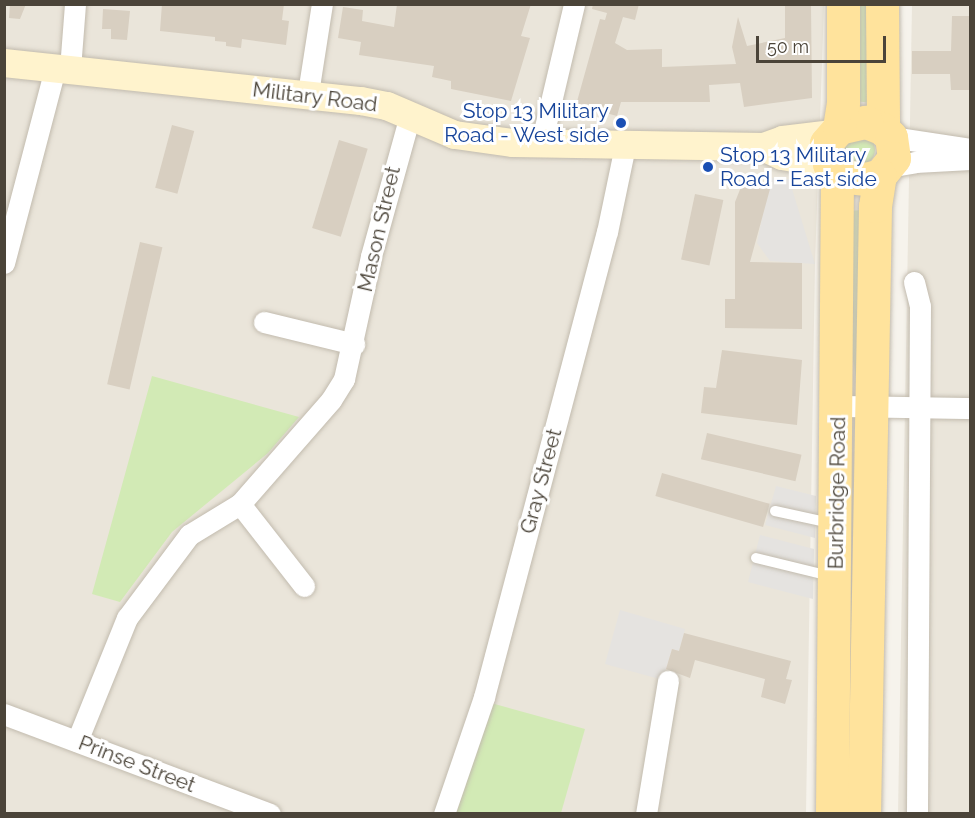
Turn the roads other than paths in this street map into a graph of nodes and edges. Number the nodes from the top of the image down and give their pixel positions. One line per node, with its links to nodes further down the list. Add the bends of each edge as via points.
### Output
1 (75, 4): 7 (street)
2 (322, 4): 8 (street)
3 (574, 4): 10 (street)
4 (843, 4): 12 (main road, Burbridge Road, via 843,104)
5 (882, 4): 14 (main road, Burbridge Road)
6 (4, 63): 7 (street, Military Road)
7 (62, 69): 8 (street, Military Road); 16 (street)
8 (308, 93): 9 (street, Military Road, via 387,106)
9 (410, 115): 10 (street, Military Road, via 478,140); 19 (street, Mason Street, via 371,255)
10 (541, 144): 11 (street, Military Road)
11 (625, 146): 12 (street, Military Road, via 764,147 783,140); 34 (street, Gray Street, via 607,232 484,697)
12 (834, 149): 14 (main road, via 866,122); 14 (main road, via 854,179); 20 (main road, Burbridge Road)
13 (970, 149): 14 (street)
14 (886, 152): 15 (street, via 915,162); 21 (main road, Burbridge Road, via 875,206)
15 (970, 159)
16 (4, 263)
17 (914, 282): 22 (street, via 920,306)
18 (264, 322): 19 (street)
19 (354, 344): 24 (street, Mason Street, via 344,379 331,400)
20 (838, 406): 21 (street); 26 (main road, Burbridge Road)
21 (871, 407): 22 (street); 37 (main road, Burbridge Road)
22 (918, 407): 23 (street); 38 (street)
23 (970, 408)
24 (240, 504): 29 (street); 32 (street, Mason Street, via 189,536 127,618)
25 (775, 511): 26 (lane)
26 (836, 525): 28 (main road, Burbridge Road)
27 (756, 558): 28 (lane)
28 (836, 578): 36 (main road, Burbridge Road)
29 (304, 586)
30 (668, 681): 35 (street)
31 (4, 714): 32 (street, Prinse Street)
32 (77, 741): 33 (street, Prinse Street)
33 (270, 813)
34 (444, 813)
35 (646, 813)
36 (832, 813)
37 (864, 813)
38 (917, 813)

